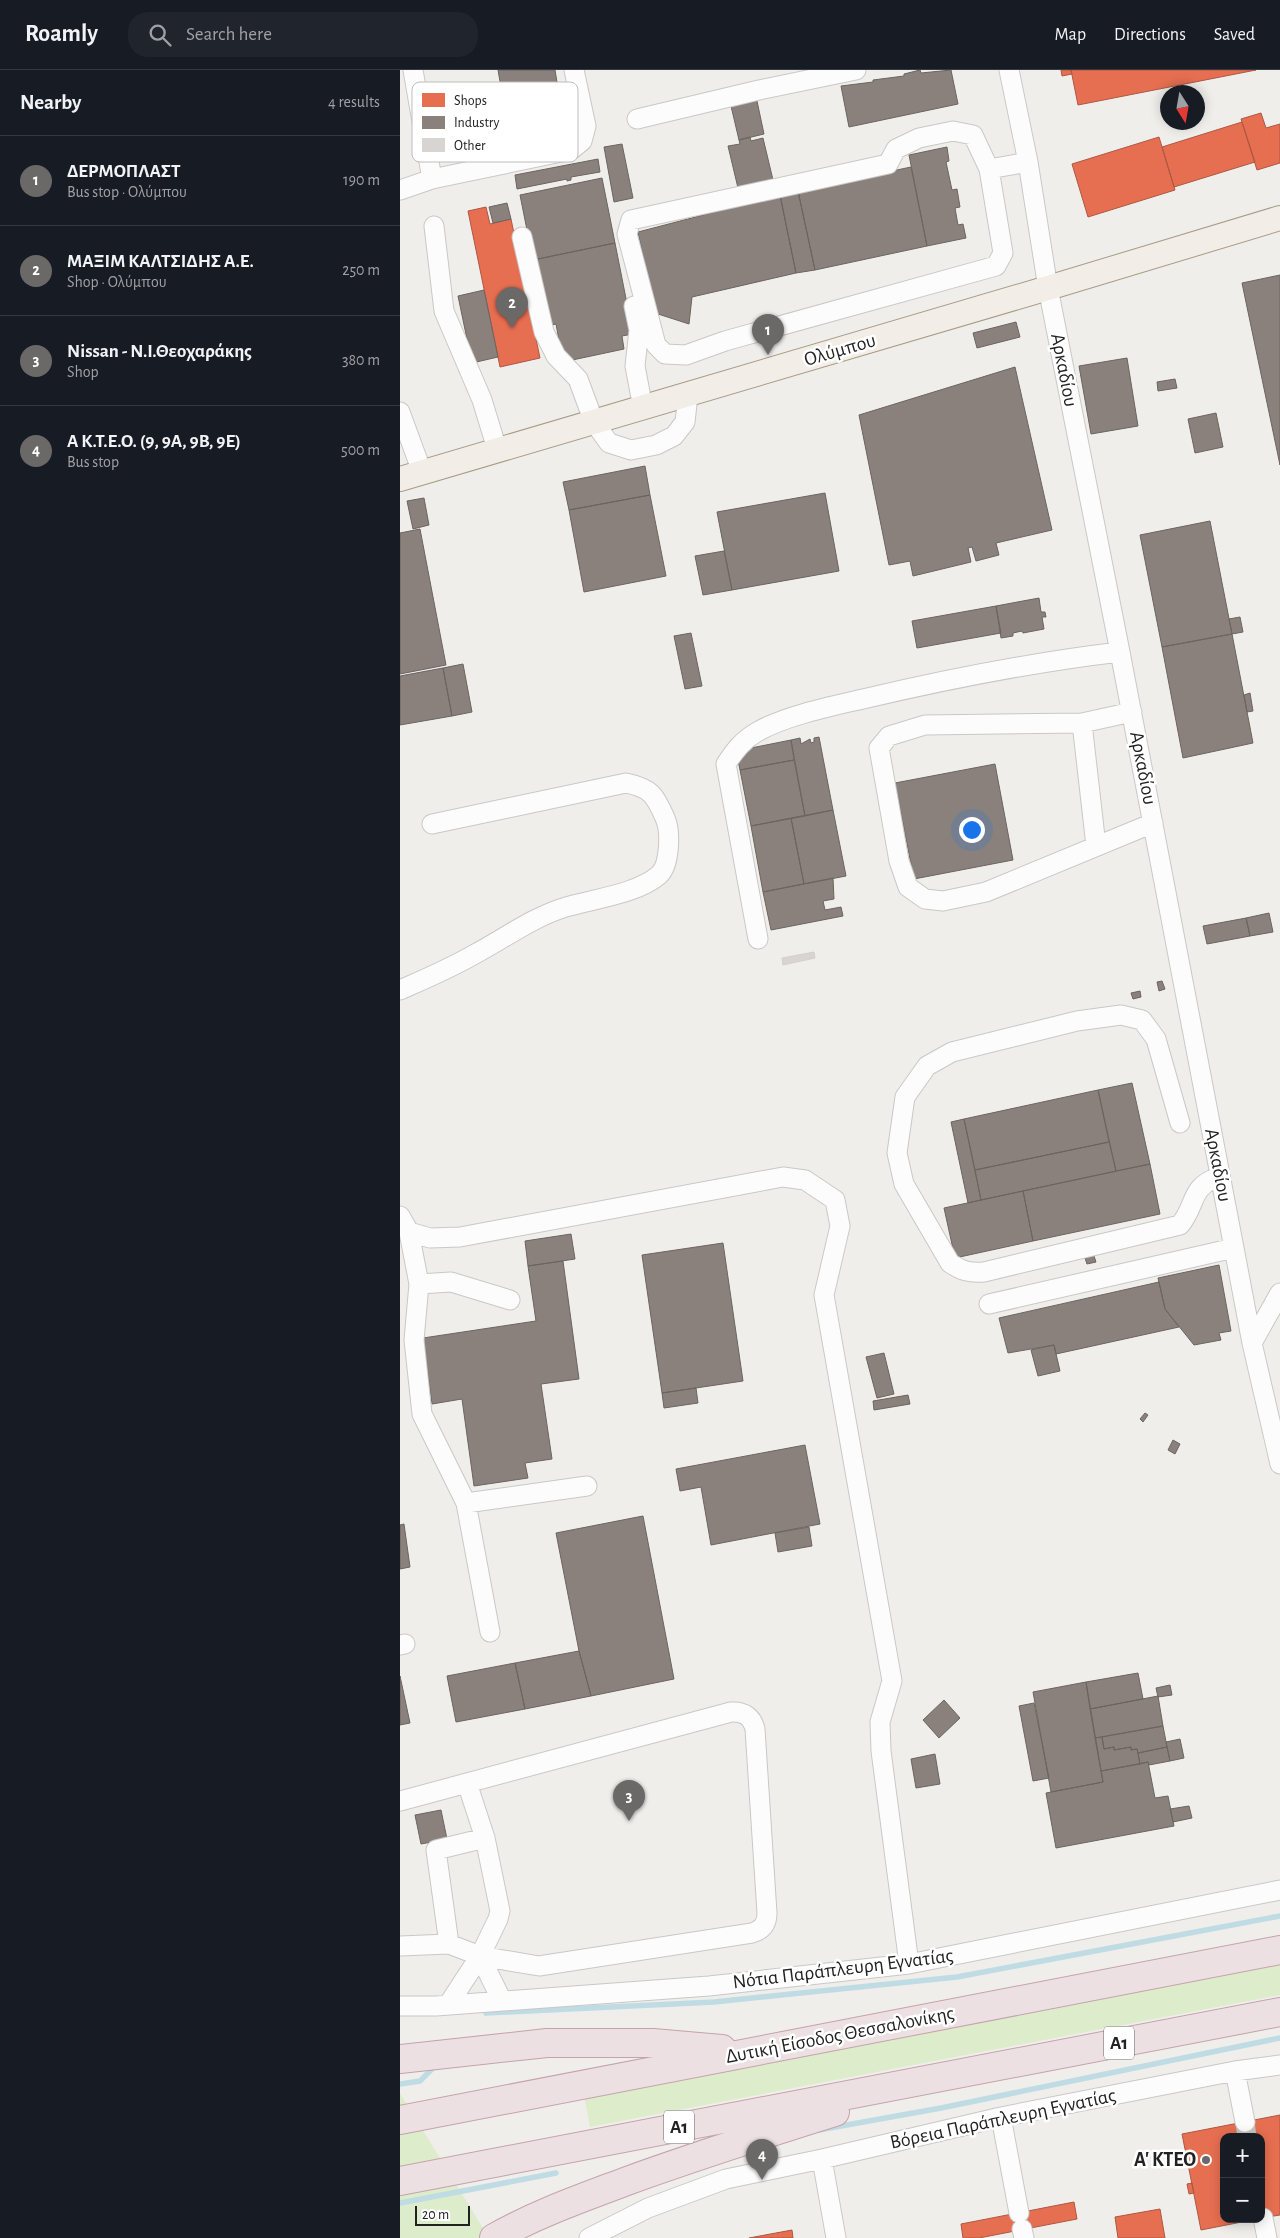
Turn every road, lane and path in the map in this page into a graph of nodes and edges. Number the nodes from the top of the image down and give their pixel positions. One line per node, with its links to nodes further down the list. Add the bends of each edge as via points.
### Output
1 (856, 70): 4 (street)
2 (1010, 70): 8 (street, Αρκαδίου)
3 (578, 89): 5 (street, via 586,126)
4 (637, 119)
5 (578, 144)
6 (429, 162): 10 (street)
7 (513, 162): 10 (street)
8 (1028, 162): 9 (street); 16 (street, Αρκαδίου)
9 (989, 169): 9 (street, via 1003,253 996,266 725,340 686,355 665,354 656,345 628,234 631,220 888,164 896,150 919,138 954,132 973,135)
10 (432, 179): 11 (street)
11 (400, 190)
12 (1280, 218): 16 (main road, Ολύμπου)
13 (434, 226): 21 (street, via 444,311 482,400)
14 (522, 237): 20 (street, via 544,332 556,356 578,379)
15 (622, 247): 18 (street, via 639,330 634,366)
16 (1048, 288): 17 (main road, Ολύμπου); 23 (street, Αρκαδίου)
17 (688, 395): 18 (main road, Ολύμπου); 20 (street, via 685,422 674,436 656,445 632,450 609,444)
18 (644, 408): 20 (main road, Ολύμπου)
19 (400, 412): 22 (street)
20 (594, 422): 21 (main road, Ολύμπου)
21 (497, 449): 22 (main road, Ολύμπου)
22 (411, 475)
23 (1120, 652): 24 (street, Αρκαδίου); 29 (street, via 1056,659 823,708 758,731 739,745 726,764)
24 (1132, 712): 25 (street); 26 (street, Αρκαδίου)
25 (1082, 722): 28 (street); 28 (street, via 925,725 889,736 879,748 899,861 908,887 925,898 943,901 986,892)
26 (1153, 823): 28 (street); 32 (street, Αρκαδίου)
27 (432, 824): 30 (street, via 626,783 643,787 656,798 667,822 669,852 660,875 638,888 564,908 532,921 474,955)
28 (1096, 846)
29 (758, 939)
30 (400, 990)
31 (1180, 1123): 32 (street, via 1156,1038 1142,1020 1121,1015 1077,1021 952,1052 927,1066 905,1098 897,1153 904,1184 950,1263 971,1273 1180,1225 1188,1216 1195,1193 1206,1182)
32 (1220, 1176): 34 (street, Αρκαδίου)
33 (405, 1224): 35 (street); 52 (street, via 430,1238 460,1237 783,1177 805,1180 835,1200 840,1226 824,1295 892,1681 880,1722 881,1751)
34 (1234, 1248): 38 (street); 39 (street, Αρκαδίου)
35 (419, 1284): 37 (street, via 451,1282); 42 (street, via 414,1340 422,1414)
36 (1280, 1292): 39 (street)
37 (510, 1300)
38 (989, 1304)
39 (1252, 1343): 40 (street, Αρκαδίου)
40 (1280, 1464)
41 (587, 1486): 42 (street)
42 (466, 1503): 43 (street)
43 (490, 1632)
44 (467, 1784): 45 (street); 46 (street); 51 (street, via 732,1712 750,1717 755,1729 767,1912 762,1928 752,1933 544,1966)
45 (400, 1801)
46 (485, 1838): 48 (street, via 436,1850); 51 (street, via 500,1911)
47 (1280, 1890): 52 (street, Νότια Παράπλευρη Εγνατίας)
48 (449, 1944): 49 (street); 51 (street)
49 (400, 1946)
50 (1280, 1950): 57 (highway, Δυτική Είσοδος Θεσσαλονίκης)
51 (480, 1956): 53 (street); 54 (street)
52 (909, 1964): 53 (street, Νότια Παράπλευρη Εγνατίας, via 709,1986)
53 (502, 2001): 54 (street, Νότια Παράπλευρη Εγνατίας)
54 (448, 2005): 55 (street, Νότια Παράπλευρη Εγνατίας)
55 (400, 2006)
56 (1280, 2012): 61 (highway, Α1)
57 (756, 2052): 58 (highway, via 653,2043 546,2043); 63 (highway, Δυτική Είσοδος Θεσσαλονίκης)
58 (400, 2059)
59 (1280, 2065): 60 (street, Βόρεια Παράπλευρη Εγνατίας)
60 (1235, 2071): 62 (street, Βόρεια Παράπλευρη Εγνατίας); 64 (street)
61 (958, 2073): 66 (highway, Α1); 69 (highway, via 704,2154 520,2223)
62 (1000, 2116): 65 (street, Βόρεια Παράπλευρη Εγνατίας); 68 (street)
63 (400, 2120)
64 (1245, 2122)
65 (822, 2159): 70 (street, Βόρεια Παράπλευρη Εγνατίας, via 726,2179 648,2208); 71 (street)
66 (400, 2181)
67 (1265, 2223): 72 (street)
68 (1022, 2227)
69 (494, 2238)
70 (589, 2238)
71 (836, 2238)
72 (1268, 2238)

